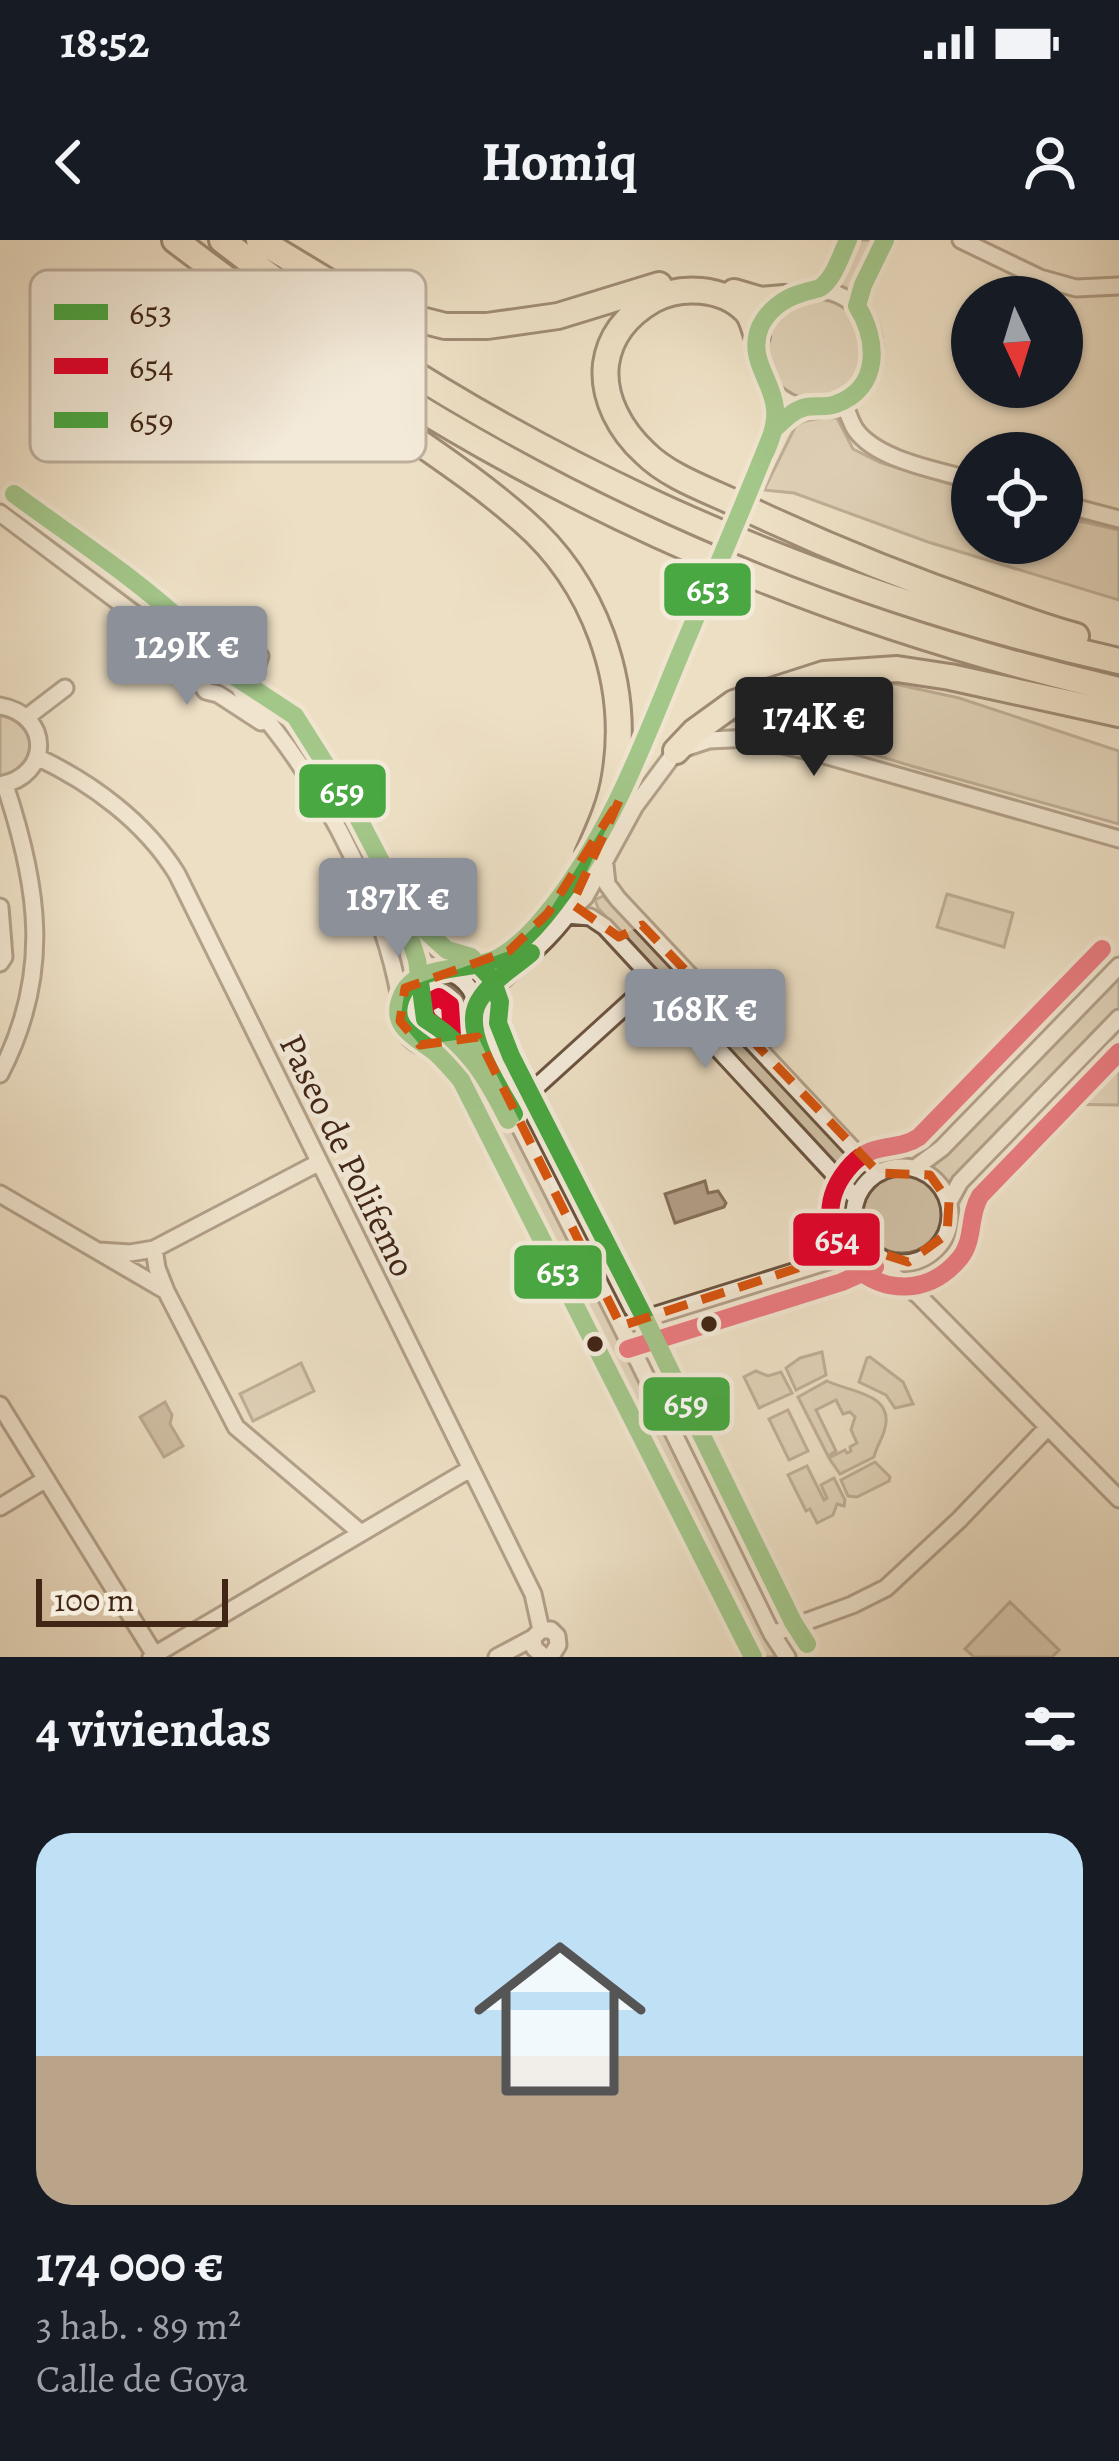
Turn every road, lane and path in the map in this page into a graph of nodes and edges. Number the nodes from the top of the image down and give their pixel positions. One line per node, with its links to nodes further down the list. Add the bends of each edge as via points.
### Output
1 (173, 240): 7 (highway); 8 (highway)
2 (222, 240): 9 (highway)
3 (259, 240): 10 (highway)
4 (848, 240): 12 (street)
5 (886, 240): 14 (street)
6 (961, 240): 11 (street, via 1040,278 1076,288)
7 (202, 270)
8 (213, 270)
9 (260, 270)
10 (309, 270)
11 (1119, 286)
12 (819, 290): 13 (street); 14 (street)
13 (784, 298): 15 (highway, via 666,283 558,316 488,326); 16 (street)
14 (857, 306): 19 (street, via 874,358)
15 (426, 321)
16 (757, 336): 18 (street); 29 (highway, via 749,313 707,291 666,293 625,321 611,341 607,396 647,455 771,520 932,587)
17 (426, 382): 31 (highway, via 755,548 956,619)
18 (769, 386): 20 (street); 22 (street)
19 (843, 401): 20 (street); 24 (street, via 872,447)
20 (805, 407): 22 (street)
21 (426, 414): 35 (highway, via 592,505 728,567 947,646)
22 (774, 429): 44 (street, bridge)
23 (426, 447): 46 (highway, via 526,523 570,573 601,632 620,718)
24 (951, 474)
25 (1083, 510): 27 (street)
26 (0, 513): 28 (street)
27 (1119, 519)
28 (152, 627): 30 (street); 33 (street)
29 (1119, 646)
30 (215, 656): 32 (street, via 229,660); 33 (street)
31 (1119, 661)
32 (236, 675): 36 (street); 40 (street); 40 (street, via 260,656 254,692)
33 (198, 676): 36 (street)
34 (65, 688): 39 (street)
35 (1119, 690)
36 (218, 694): 40 (street)
37 (0, 706): 39 (street)
38 (1119, 714): 41 (highway, via 950,676 897,669 824,674 734,704)
39 (27, 717): 42 (street, via 38,736)
40 (276, 731): 47 (street)
41 (676, 751): 45 (street, via 752,738); 46 (street)
42 (37, 757): 43 (street, via 19,780); 63 (street, Paseo de Polifemo, via 66,770 161,848)
43 (3, 785): 61 (street, via 23,839 36,949 27,1007)
44 (619, 801): 46 (street); 49 (street)
45 (1119, 839)
46 (597, 859): 49 (street, via 585,897); 50 (street); 54 (street, via 509,951)
47 (370, 894): 54 (street, via 410,948); 56 (street)
48 (0, 907): 52 (street)
49 (570, 912): 51 (street, via 590,917); 57 (street)
50 (642, 925): 51 (street, via 623,933); 65 (street)
51 (621, 944): 55 (street)
52 (0, 963)
53 (1119, 967): 64 (street)
54 (441, 972): 56 (street, via 414,980); 57 (street, via 466,984)
55 (654, 980): 62 (street); 67 (street)
56 (400, 999): 60 (street, via 404,1030)
57 (476, 1006): 59 (street)
58 (1119, 1018): 68 (street)
59 (473, 1026): 60 (street, via 456,1045); 62 (street)
60 (430, 1049): 89 (street, via 461,1081)
61 (0, 1074)
62 (512, 1109): 76 (street)
63 (318, 1163): 71 (street); 79 (street, Paseo de Polifemo)
64 (914, 1168): 65 (street); 68 (street, via 942,1186)
65 (879, 1173): 67 (street)
66 (0, 1194): 70 (street)
67 (857, 1199): 69 (street)
68 (949, 1202): 73 (street, via 947,1234)
69 (865, 1245): 72 (street); 76 (street)
70 (99, 1250): 71 (street); 74 (street)
71 (154, 1250): 74 (street)
72 (882, 1258): 73 (street); 75 (street)
73 (917, 1260): 75 (street)
74 (166, 1291): 83 (street, via 236,1427)
75 (914, 1291): 78 (street)
76 (621, 1326): 85 (street)
77 (0, 1405): 80 (street)
78 (1048, 1427): 81 (street); 85 (street, via 886,1588)
79 (470, 1469): 83 (street); 84 (street, Paseo de Polifemo, via 533,1594)
80 (46, 1479): 82 (street); 86 (street)
81 (1119, 1498)
82 (0, 1508)
83 (361, 1533): 86 (street)
84 (537, 1634): 87 (street, Paseo de Polifemo, via 534,1648); 88 (street)
85 (772, 1634): 90 (street)
86 (154, 1656)
87 (546, 1656)
88 (497, 1657)
89 (753, 1657)
90 (787, 1657)

